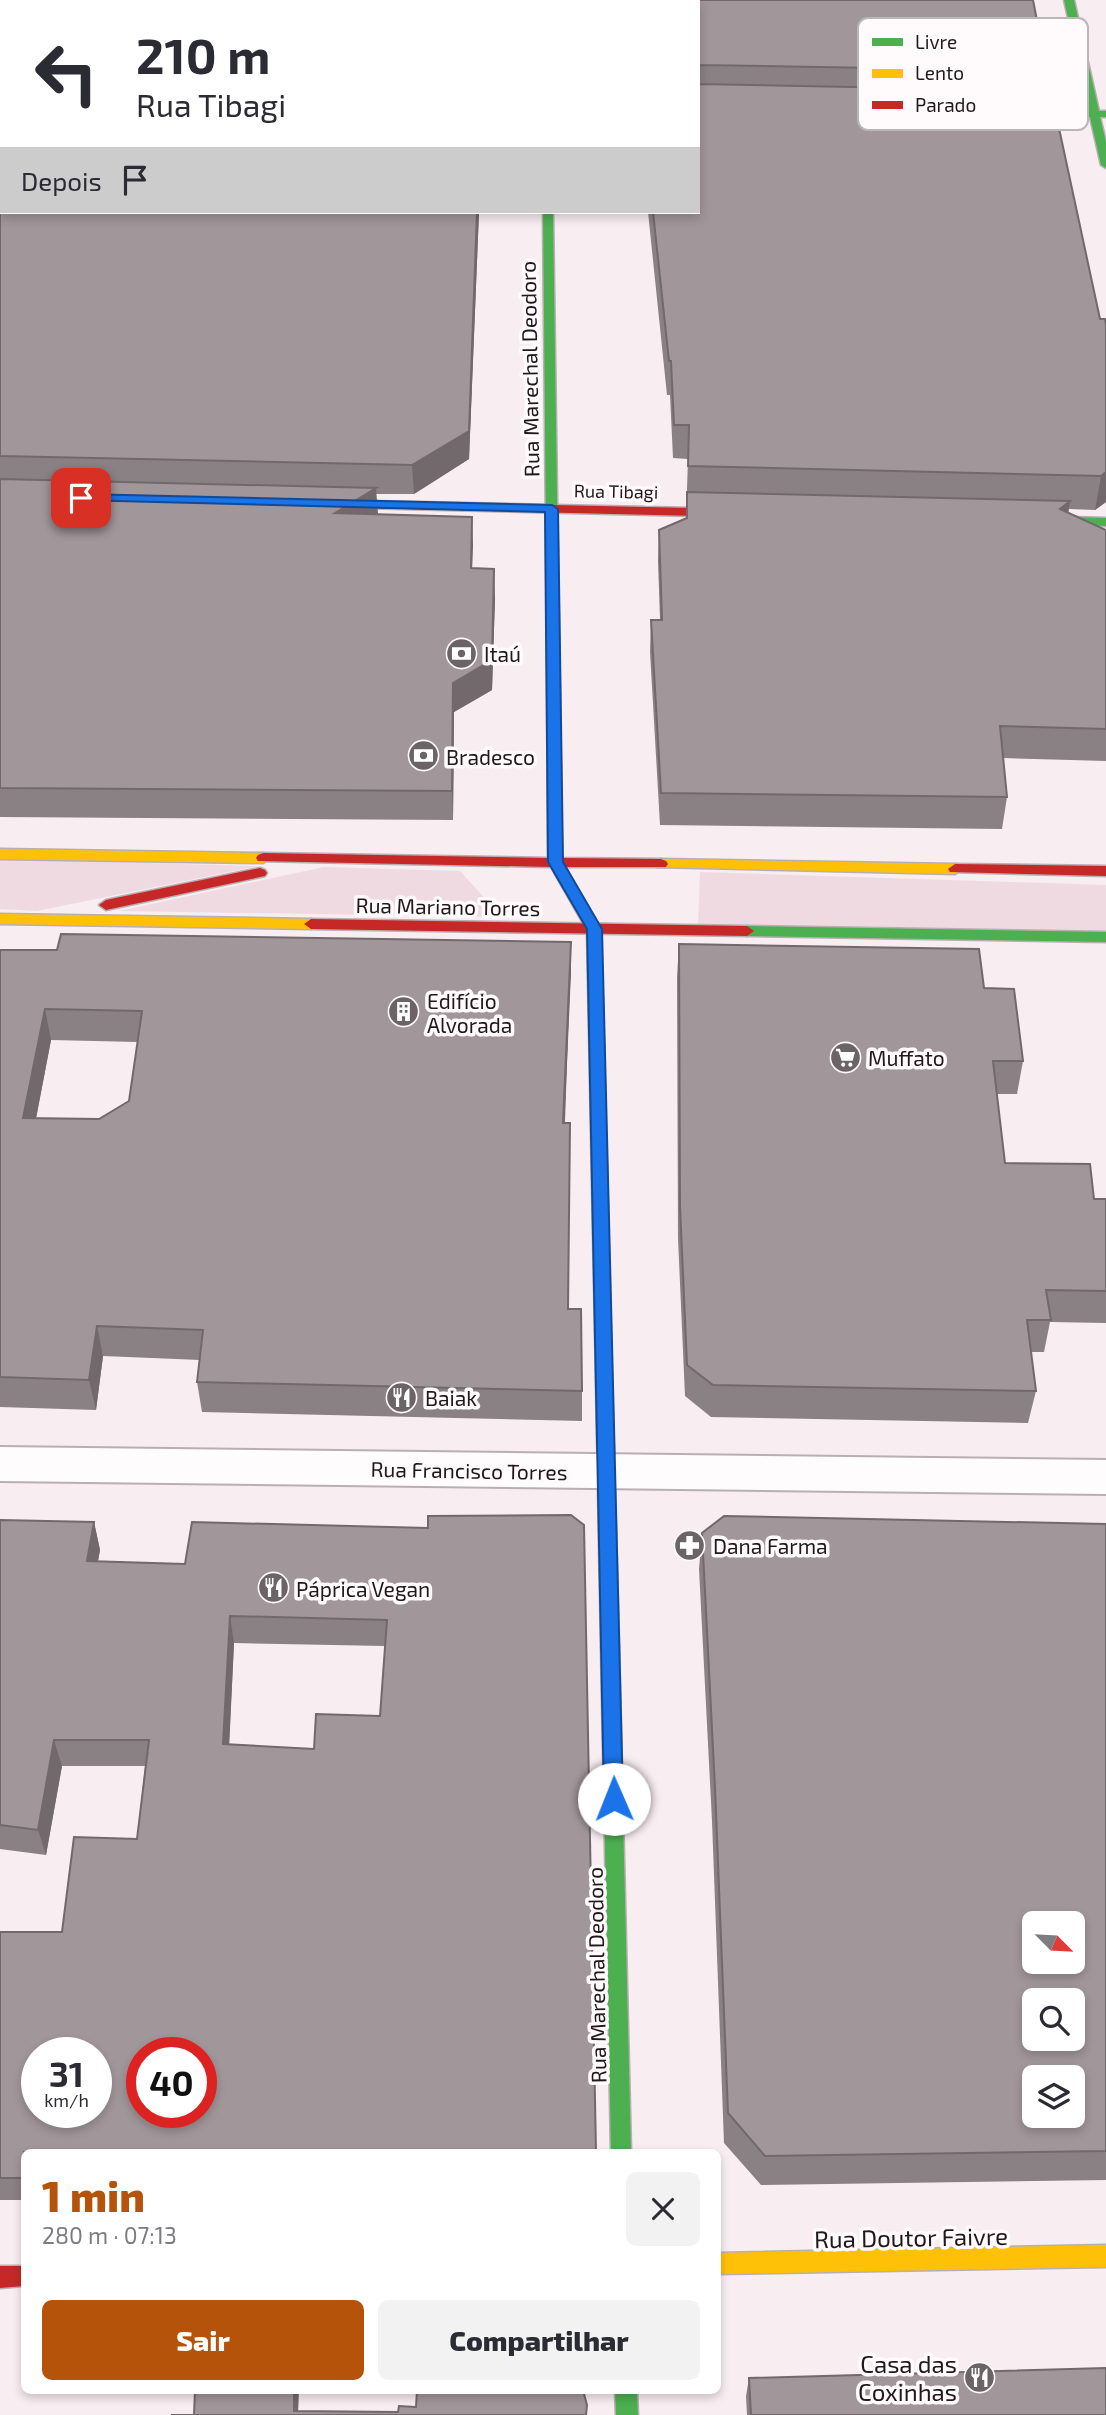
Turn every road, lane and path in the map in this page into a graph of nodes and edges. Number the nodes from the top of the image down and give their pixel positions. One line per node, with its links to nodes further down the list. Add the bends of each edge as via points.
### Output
1 (1069, 0): 2 (main road)
2 (1074, 18)
3 (1088, 68): 4 (main road)
4 (1101, 114): 5 (main road)
5 (1106, 165)
6 (548, 214): 8 (main road, Rua Marechal Deodoro)
7 (307, 503): 8 (main road, Rua Tibagi)
8 (552, 509): 9 (main road, Rua Tibagi); 14 (main road, Rua Marechal Deodoro)
9 (761, 514)
10 (1011, 520): 11 (main road)
11 (1106, 522)
12 (0, 853): 13 (main road)
13 (325, 859): 14 (main road); 17 (main road)
14 (555, 862): 15 (main road); 18 (main road, Rua Marechal Deodoro)
15 (1106, 871)
16 (0, 919): 17 (main road, Rua Mariano Torres)
17 (39, 920): 18 (main road, Rua Mariano Torres)
18 (594, 929): 19 (main road, Rua Mariano Torres); 21 (main road, Rua Marechal Deodoro)
19 (1106, 937)
20 (0, 1464): 21 (street, Rua Francisco Torres)
21 (607, 1472): 22 (street, Rua Francisco Torres); 23 (main road, Rua Marechal Deodoro)
22 (1106, 1477)
23 (621, 2149)
24 (1106, 2256): 25 (main road, Rua Doutor Faivre)
25 (721, 2264)
26 (21, 2276): 27 (main road)
27 (0, 2277)
28 (626, 2394): 29 (main road)
29 (627, 2415)

